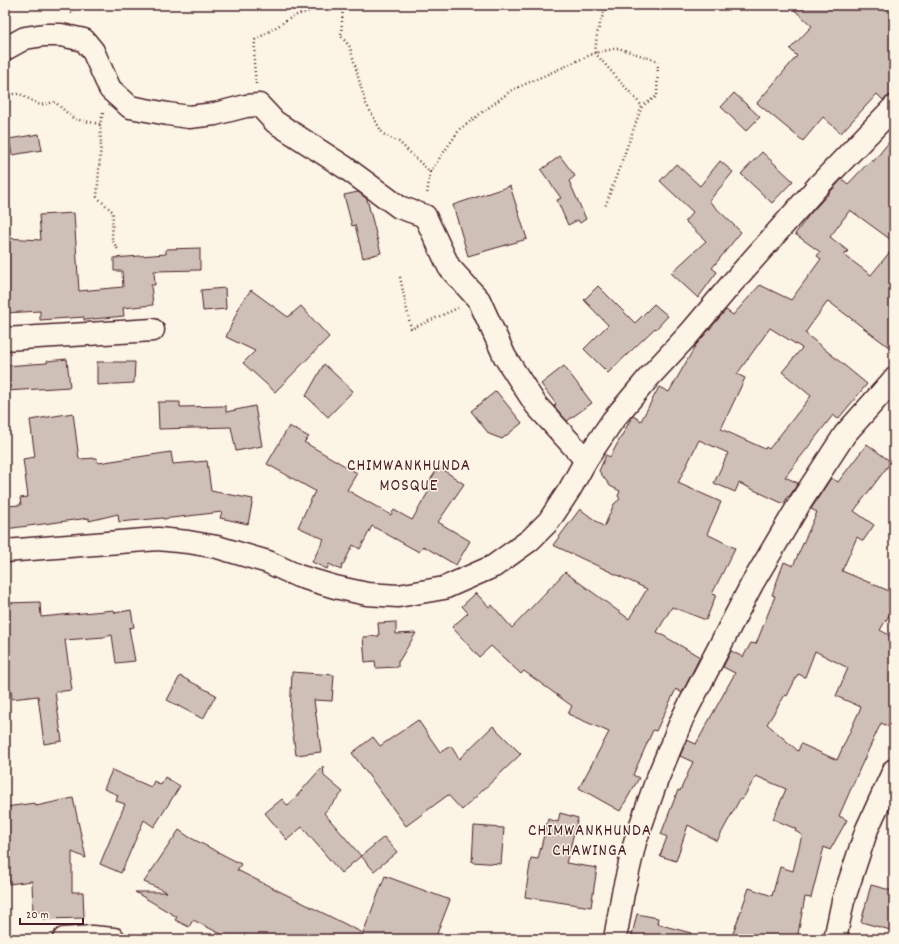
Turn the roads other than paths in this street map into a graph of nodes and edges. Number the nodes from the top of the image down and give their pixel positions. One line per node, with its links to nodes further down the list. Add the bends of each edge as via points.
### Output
1 (5, 50): 6 (street, via 25,38 44,35 61,35 84,40 93,51 110,89 130,107 189,116 215,114 258,105 275,122 346,168 399,207 425,216 449,267 479,300 505,357 536,405)
2 (894, 107): 6 (street, via 818,186 650,376 613,420)
3 (153, 330): 4 (street)
4 (5, 339)
5 (894, 379): 11 (street, via 845,434 800,503 752,584 683,717 635,842)
6 (586, 460): 7 (street, via 549,521 530,540 494,566 444,588 398,596 366,594 335,587 298,576 268,562 217,547 188,542 158,539)
7 (5, 552)
8 (894, 770): 12 (street, via 867,829 843,901)
9 (64, 939): 10 (street)
10 (114, 939)
11 (614, 939)
12 (835, 939)

